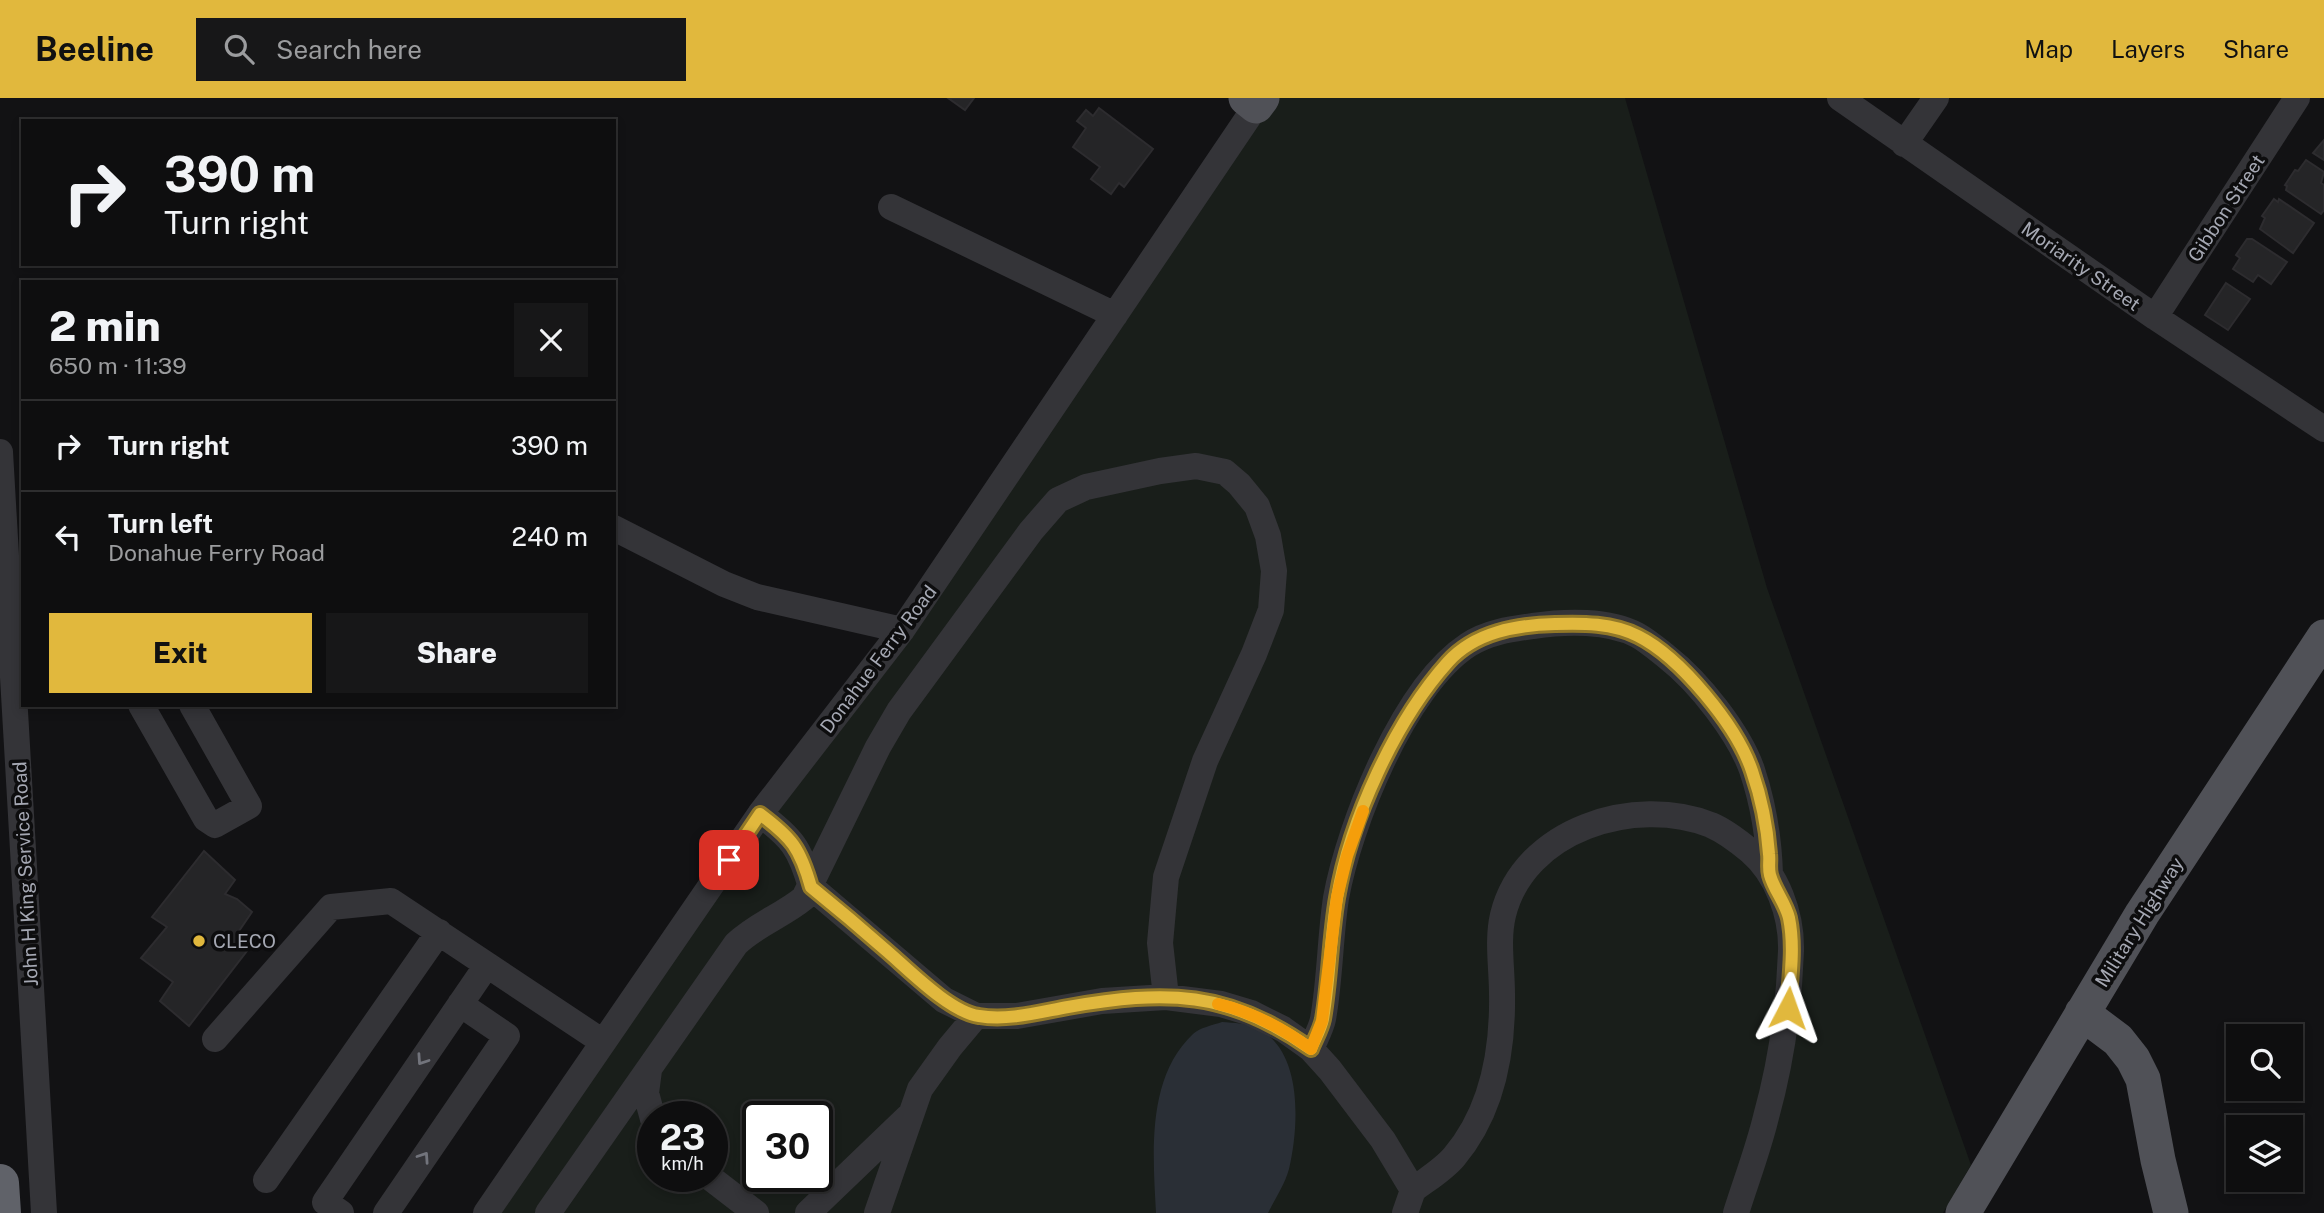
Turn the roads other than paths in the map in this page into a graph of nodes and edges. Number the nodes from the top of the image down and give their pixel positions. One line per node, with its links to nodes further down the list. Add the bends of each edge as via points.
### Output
1 (1840, 98): 5 (street, Moriarity Street)
2 (1936, 98): 5 (street)
3 (2297, 98): 8 (street, Gibbon Street)
4 (1255, 101): 7 (street, Donahue Ferry Road)
5 (1904, 144): 8 (street, Moriarity Street)
6 (891, 207): 7 (street)
7 (1115, 316): 12 (street, Donahue Ferry Road)
8 (2155, 317): 9 (street, Moriarity Street)
9 (2324, 429)
10 (0, 452): 14 (street, John H King Service Road)
11 (616, 529): 12 (street, via 757,597)
12 (902, 630): 17 (street, Donahue Ferry Road)
13 (2324, 637): 24 (main road, Military Highway)
14 (18, 664): 37 (street, John H King Service Road)
15 (142, 707): 16 (street, via 206,819 215,825 249,806)
16 (193, 707)
17 (760, 814): 19 (street, via 788,836 804,859); 27 (street, Donahue Ferry Road)
18 (1770, 874): 28 (street, via 1751,768 1715,707 1677,665 1638,636 1613,627 1542,624 1488,635 1451,659 1413,707 1385,756 1347,856 1337,897 1322,1021); 35 (street, via 1735,838 1711,825 1661,814 1605,820 1551,844 1528,866 1503,915 1501,1036 1488,1096 1473,1132); 45 (street, via 1788,917 1788,1008 1767,1115)
19 (811, 887): 22 (street, via 899,711 1058,500 1086,487 1160,471 1196,466 1225,472 1257,506 1268,536 1274,571 1271,610 1205,761 1166,877 1160,943); 25 (street, via 944,1000); 29 (street, via 792,908 751,930 736,944)
20 (439, 932): 21 (street); 26 (street, via 391,901 331,907); 32 (street)
21 (487, 965): 23 (street); 27 (street)
22 (1166, 997): 25 (street, via 1112,1000 1017,1016); 28 (street, via 1251,1013)
23 (460, 1004): 38 (street, one-way to 38, via 325,1202); 39 (street, one-way to 23, via 507,1036)
24 (2082, 1013): 46 (main road, Military Highway); 47 (main road, via 2118,1040 2143,1079)
25 (976, 1016): 31 (street, via 920,1089)
26 (215, 1039)
27 (603, 1042): 40 (street, Donahue Ferry Road)
28 (1311, 1049): 35 (street, via 1383,1140)
29 (649, 1070): 30 (street); 41 (street)
30 (648, 1101)
31 (913, 1113): 43 (street); 44 (street)
32 (266, 1180)
33 (0, 1183): 36 (highway)
34 (728, 1191): 42 (street)
35 (1409, 1202)
36 (2, 1213)
37 (44, 1213)
38 (341, 1213)
39 (386, 1213)
40 (486, 1213)
41 (548, 1213)
42 (756, 1213)
43 (808, 1213)
44 (877, 1213)
45 (1736, 1213)
46 (1963, 1213)
47 (2171, 1213)

